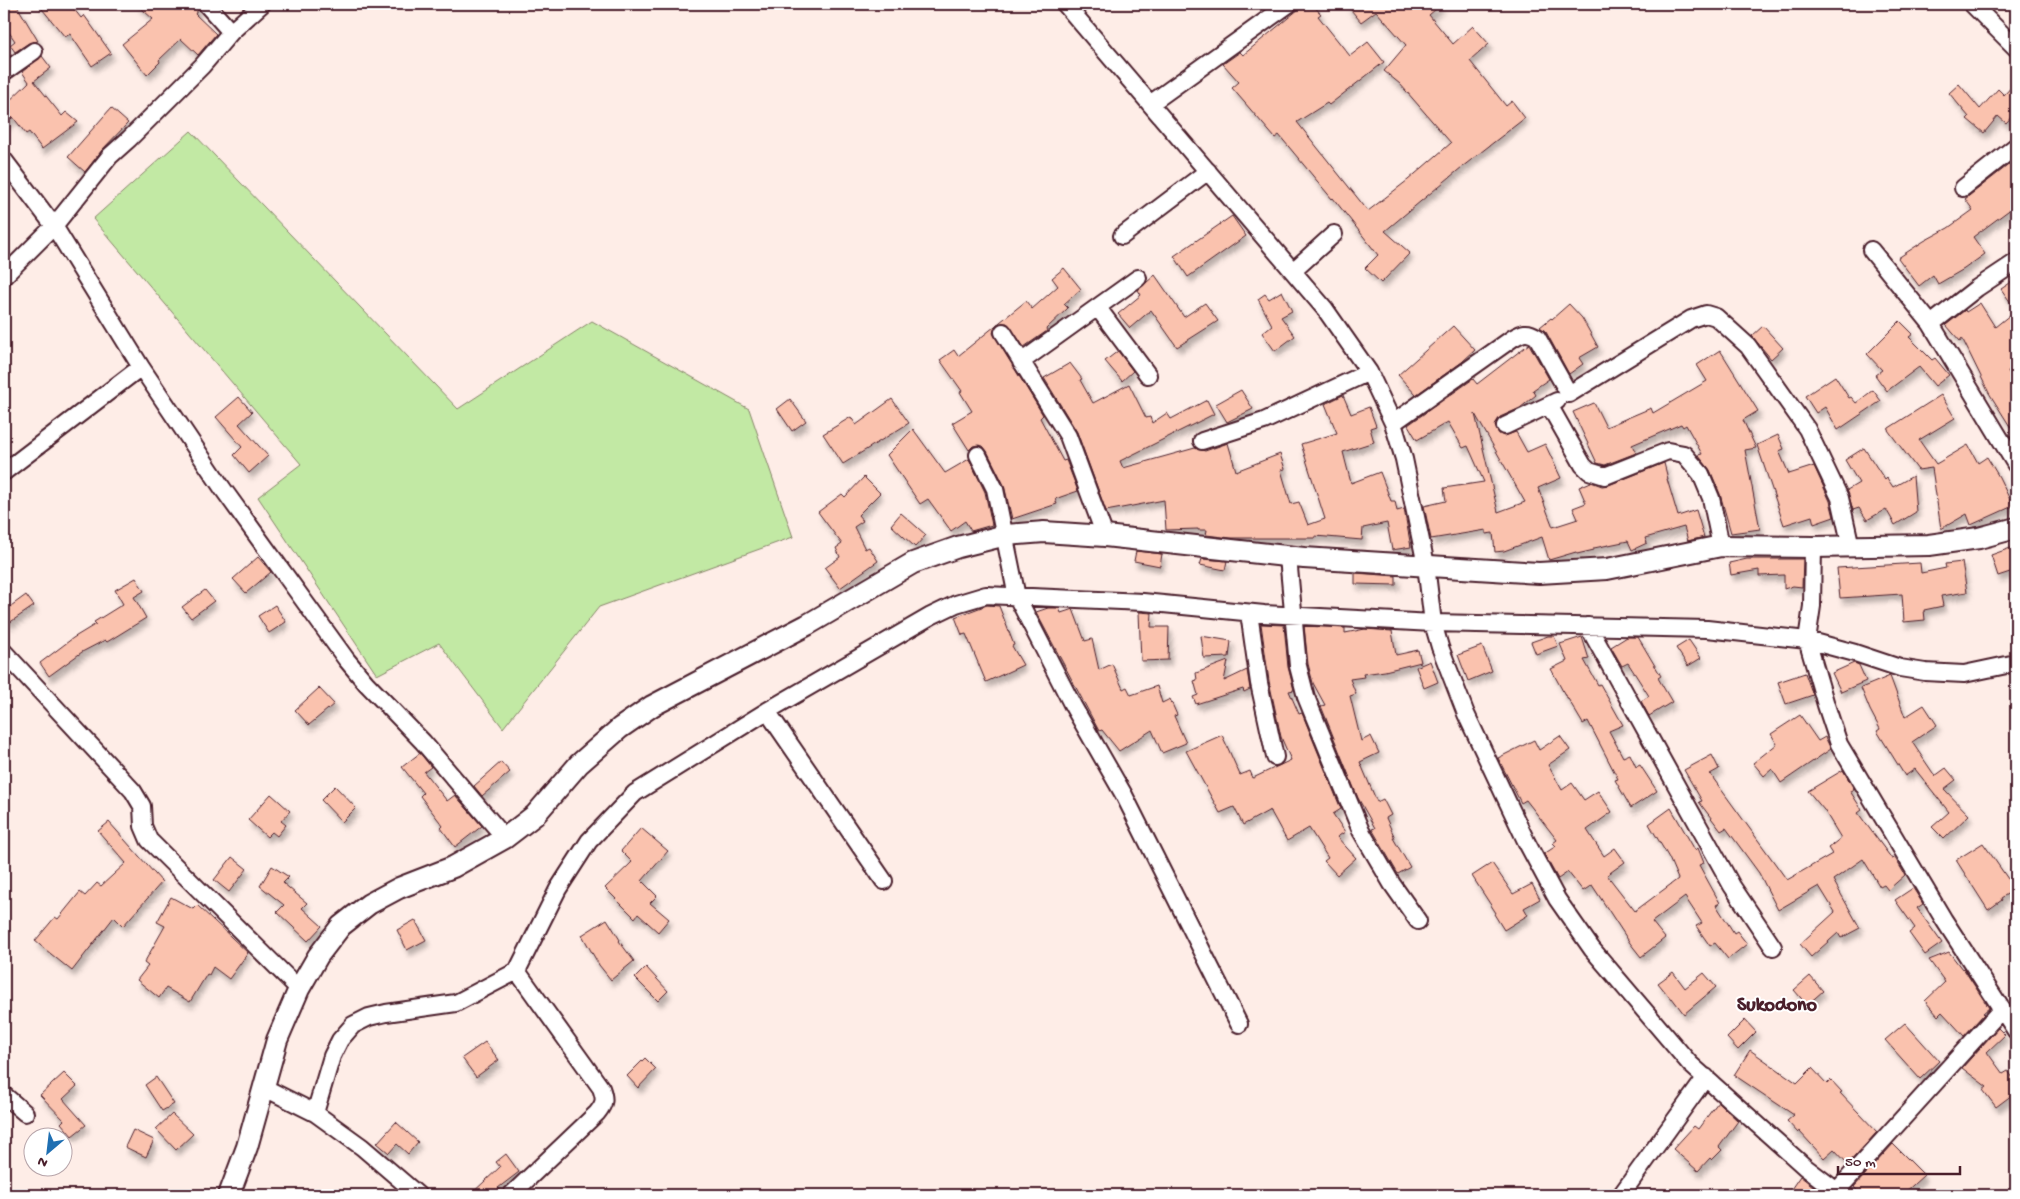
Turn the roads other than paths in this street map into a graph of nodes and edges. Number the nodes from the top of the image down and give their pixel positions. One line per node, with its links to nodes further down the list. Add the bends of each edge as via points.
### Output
1 (206, 4): 6 (street)
2 (262, 4): 6 (street)
3 (1065, 4): 10 (street)
4 (1289, 4): 10 (street)
5 (1972, 4): 7 (street)
6 (231, 32): 15 (street, via 202,66 110,156)
7 (2016, 48)
8 (34, 51): 9 (street)
9 (4, 72)
10 (1150, 104): 13 (street)
11 (2016, 146): 14 (street)
12 (4, 160): 15 (street)
13 (1208, 171): 17 (street); 20 (street)
14 (1963, 188)
15 (54, 226): 21 (street); 27 (street)
16 (1334, 234): 20 (street)
17 (1122, 236)
18 (1871, 250): 24 (street)
19 (2016, 262): 24 (street, via 1976,288)
20 (1293, 272): 28 (street, via 1325,308)
21 (4, 276)
22 (1138, 278): 23 (street)
23 (1098, 308): 26 (street); 29 (street)
24 (1931, 324): 36 (street)
25 (1003, 332): 26 (street)
26 (1021, 362): 39 (street, via 1068,436)
27 (141, 367): 37 (street); 56 (street, via 222,489 346,659)
28 (1368, 372): 32 (street); 34 (street, via 1264,421)
29 (1148, 376)
30 (1569, 394): 31 (street); 32 (street, via 1537,337 1523,332); 43 (street, via 1691,319 1706,314 1716,316 1748,346 1807,429 1840,498)
31 (1548, 405): 33 (street); 41 (street, via 1583,465 1596,474 1604,476 1668,451 1684,454 1701,474 1711,498)
32 (1393, 422): 45 (street, via 1411,486)
33 (1505, 426)
34 (1202, 441)
35 (978, 455): 40 (street, via 995,489)
36 (2016, 465)
37 (4, 472)
38 (2016, 528): 43 (main road, via 1979,538 1929,545)
39 (1104, 536): 40 (main road, via 1044,532); 44 (main road)
40 (1007, 544): 46 (street); 56 (main road, via 958,547 913,563 806,625 652,706 620,728 579,764 535,815)
41 (1721, 546): 42 (main road); 45 (main road, via 1607,569 1539,573)
42 (1813, 547): 43 (main road); 51 (street)
43 (1851, 547)
44 (1288, 556): 45 (main road); 48 (street)
45 (1426, 571): 49 (street)
46 (1016, 592): 47 (street); 54 (street, via 986,595 956,604); 63 (street, via 1073,706 1124,795)
47 (1249, 613): 48 (street); 55 (street)
48 (1293, 615): 49 (street); 58 (street, via 1298,666 1315,720 1361,831)
49 (1432, 619): 50 (street); 65 (street, via 1466,714 1557,899 1618,981 1690,1064)
50 (1588, 626): 51 (street); 59 (street, via 1732,886)
51 (1808, 634): 53 (street, via 1900,668 1925,672 1964,674); 62 (street, via 1839,744 1944,920)
52 (4, 652): 61 (street, via 133,791 142,806 143,826 149,840)
53 (2016, 663)
54 (767, 711): 57 (street); 60 (street, via 635,793 590,841 558,889)
55 (1275, 757)
56 (505, 838): 61 (main road, via 453,867 399,888 369,904 341,926)
57 (884, 881)
58 (1418, 921)
59 (1773, 947)
60 (517, 971): 68 (street, via 456,1003 386,1013 353,1025 332,1056); 73 (street, via 601,1088 605,1099 598,1112)
61 (299, 989): 66 (main road, via 277,1040)
62 (2002, 1009): 64 (street); 70 (street)
63 (1239, 1024)
64 (2016, 1031)
65 (1706, 1077): 70 (street); 74 (street)
66 (268, 1090): 68 (street); 71 (main road)
67 (4, 1095): 69 (street)
68 (312, 1112): 72 (street, via 362,1147)
69 (25, 1113)
70 (1837, 1194)
71 (229, 1195)
72 (418, 1195)
73 (511, 1195)
74 (1621, 1195)

